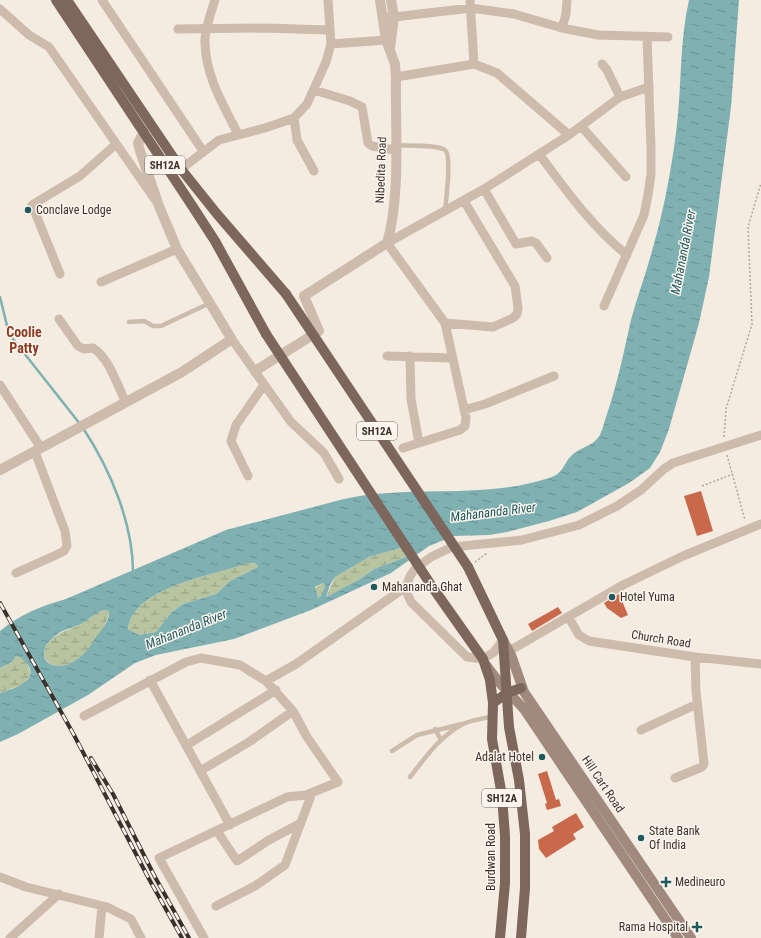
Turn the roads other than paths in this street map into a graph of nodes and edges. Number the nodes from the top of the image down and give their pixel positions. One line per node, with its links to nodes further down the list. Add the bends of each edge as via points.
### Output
1 (56, 0): 30 (main road, SH12A)
2 (67, 0): 37 (main road, SH12A)
3 (102, 0): 35 (street)
4 (215, 0): 15 (street)
5 (328, 0): 16 (street)
6 (380, 0): 11 (street, Nibedita Road)
7 (392, 0): 12 (street)
8 (567, 0): 13 (street)
9 (471, 4): 12 (street); 13 (street); 22 (street)
10 (0, 9): 33 (street, via 48,47)
11 (383, 17): 12 (street); 19 (street, Nibedita Road)
12 (394, 17): 21 (street)
13 (562, 28): 17 (street, via 598,35)
14 (178, 29): 15 (street)
15 (207, 29): 16 (street); 31 (street, via 207,59 213,80 220,100)
16 (330, 30): 20 (street)
17 (647, 37): 18 (street); 25 (street)
18 (668, 37)
19 (386, 40): 20 (street); 21 (street, Nibedita Road)
20 (330, 44): 26 (street, via 326,62)
21 (390, 50): 24 (street, Nibedita Road)
22 (474, 64): 24 (street); 32 (street, via 497,73)
23 (602, 64): 27 (street)
24 (396, 77): 34 (street, Nibedita Road)
25 (648, 87): 27 (street); 46 (street, via 651,174 644,215)
26 (314, 90): 28 (street, via 307,104); 34 (street, via 362,107 368,143 372,146)
27 (620, 97): 29 (street)
28 (294, 118): 31 (street); 38 (street, via 297,140)
29 (581, 126): 32 (street); 39 (street)
30 (144, 132): 42 (street, via 138,143); 79 (main road, Hill Cart Road / SH12A, bridge, via 211,236 266,334 433,588)
31 (238, 134): 35 (street, via 219,140)
32 (569, 135): 36 (street)
33 (115, 145): 42 (street); 48 (street, via 80,176 32,205)
34 (395, 148): 43 (lane, via 436,147 447,152); 44 (street, Nibedita Road, via 392,227)
35 (203, 151): 37 (street)
36 (539, 154): 40 (street); 46 (street, via 583,211 612,243)
37 (181, 169): 76 (main road, Hill Cart Road / SH12A, bridge, via 286,294 468,568)
38 (314, 171)
39 (626, 177)
40 (484, 190): 41 (street); 47 (street, via 516,244 532,241)
41 (464, 201): 43 (street); 54 (street, via 515,286 518,308 513,318 493,327)
42 (159, 206): 45 (street)
43 (445, 211): 44 (street)
44 (387, 243): 54 (street); 59 (street, via 304,296 319,330)
45 (177, 249): 49 (street); 50 (street)
46 (627, 255): 51 (street)
47 (547, 258)
48 (60, 274)
49 (101, 282)
50 (210, 303): 53 (lane, via 161,326 153,326 144,321); 55 (street)
51 (604, 306)
52 (59, 318): 63 (street, via 78,346 84,349 93,348 100,353)
53 (129, 322)
54 (445, 323): 58 (street)
55 (231, 338): 59 (street); 63 (street, via 182,372)
56 (387, 356): 57 (street)
57 (410, 356): 58 (street); 66 (street, via 410,399)
58 (452, 358): 64 (street)
59 (255, 371): 62 (street)
60 (554, 376): 64 (street)
61 (0, 385): 68 (street)
62 (264, 385): 70 (street, via 236,425 231,441); 71 (street, via 291,422 324,453)
63 (125, 401): 68 (street)
64 (464, 410): 66 (street, via 465,426 460,430)
65 (761, 435): 74 (street, via 673,463 641,490 601,515 549,534 445,550 416,569)
66 (419, 443): 67 (street)
67 (403, 448)
68 (38, 450): 69 (street); 73 (street, via 65,532 67,546 64,551)
69 (0, 470)
70 (248, 476)
71 (339, 479)
72 (761, 524): 75 (street, via 683,556 623,585)
73 (16, 573)
74 (407, 586): 79 (street, via 411,602 432,624 467,657); 82 (street, via 296,664)
75 (569, 618): 77 (street); 78 (street, Church Road, via 585,640)
76 (503, 640): 77 (main road, Hill Cart Road); 79 (street, via 494,652); 85 (main road, Hill Cart Road / SH12A)
77 (509, 651): 83 (main road, Hill Cart Road)
78 (695, 657): 80 (street, Church Road); 87 (street)
79 (483, 659): 85 (main road, Hill Cart Road); 86 (main road, Burdwan Road / SH12A, via 490,680)
80 (761, 664)
81 (150, 680): 82 (street, via 186,662 201,658 240,665); 89 (street); 95 (street)
82 (266, 681): 84 (street)
83 (522, 688): 85 (main road); 115 (main road, Hill Cart Road)
84 (276, 690): 88 (street); 95 (street)
85 (507, 693): 86 (main road); 113 (main road, SH12A, via 509,727 519,780 525,837 525,888); 114 (main road, Hill Cart Road, via 524,709)
86 (493, 703): 90 (main road, Burdwan Road / SH12A)
87 (697, 704): 93 (street); 99 (street, via 704,764)
88 (293, 711): 97 (street, via 249,742); 100 (street, via 307,737 338,782)
89 (84, 716)
90 (493, 716): 91 (lane); 112 (main road, Burdwan Road / SH12A, via 492,739 502,796 505,836 505,883)
91 (464, 724): 92 (lane); 94 (lane)
92 (435, 729): 94 (lane); 96 (lane, via 417,735)
93 (641, 730)
94 (441, 740): 98 (lane)
95 (188, 745): 97 (street)
96 (392, 751)
97 (200, 771): 102 (street)
98 (410, 777)
99 (675, 778)
100 (312, 793): 101 (street); 102 (street, via 287,797)
101 (301, 823): 103 (street, via 237,861); 107 (street, via 285,865 255,886)
102 (230, 825): 103 (street)
103 (217, 831): 111 (street, via 159,858)
104 (1, 879): 105 (street)
105 (58, 894): 106 (street); 108 (street)
106 (102, 906): 109 (street); 110 (street, via 131,919)
107 (216, 906)
108 (10, 938)
109 (99, 938)
110 (142, 938)
111 (204, 938)
112 (500, 938)
113 (521, 938)
114 (678, 938)
115 (691, 938)

